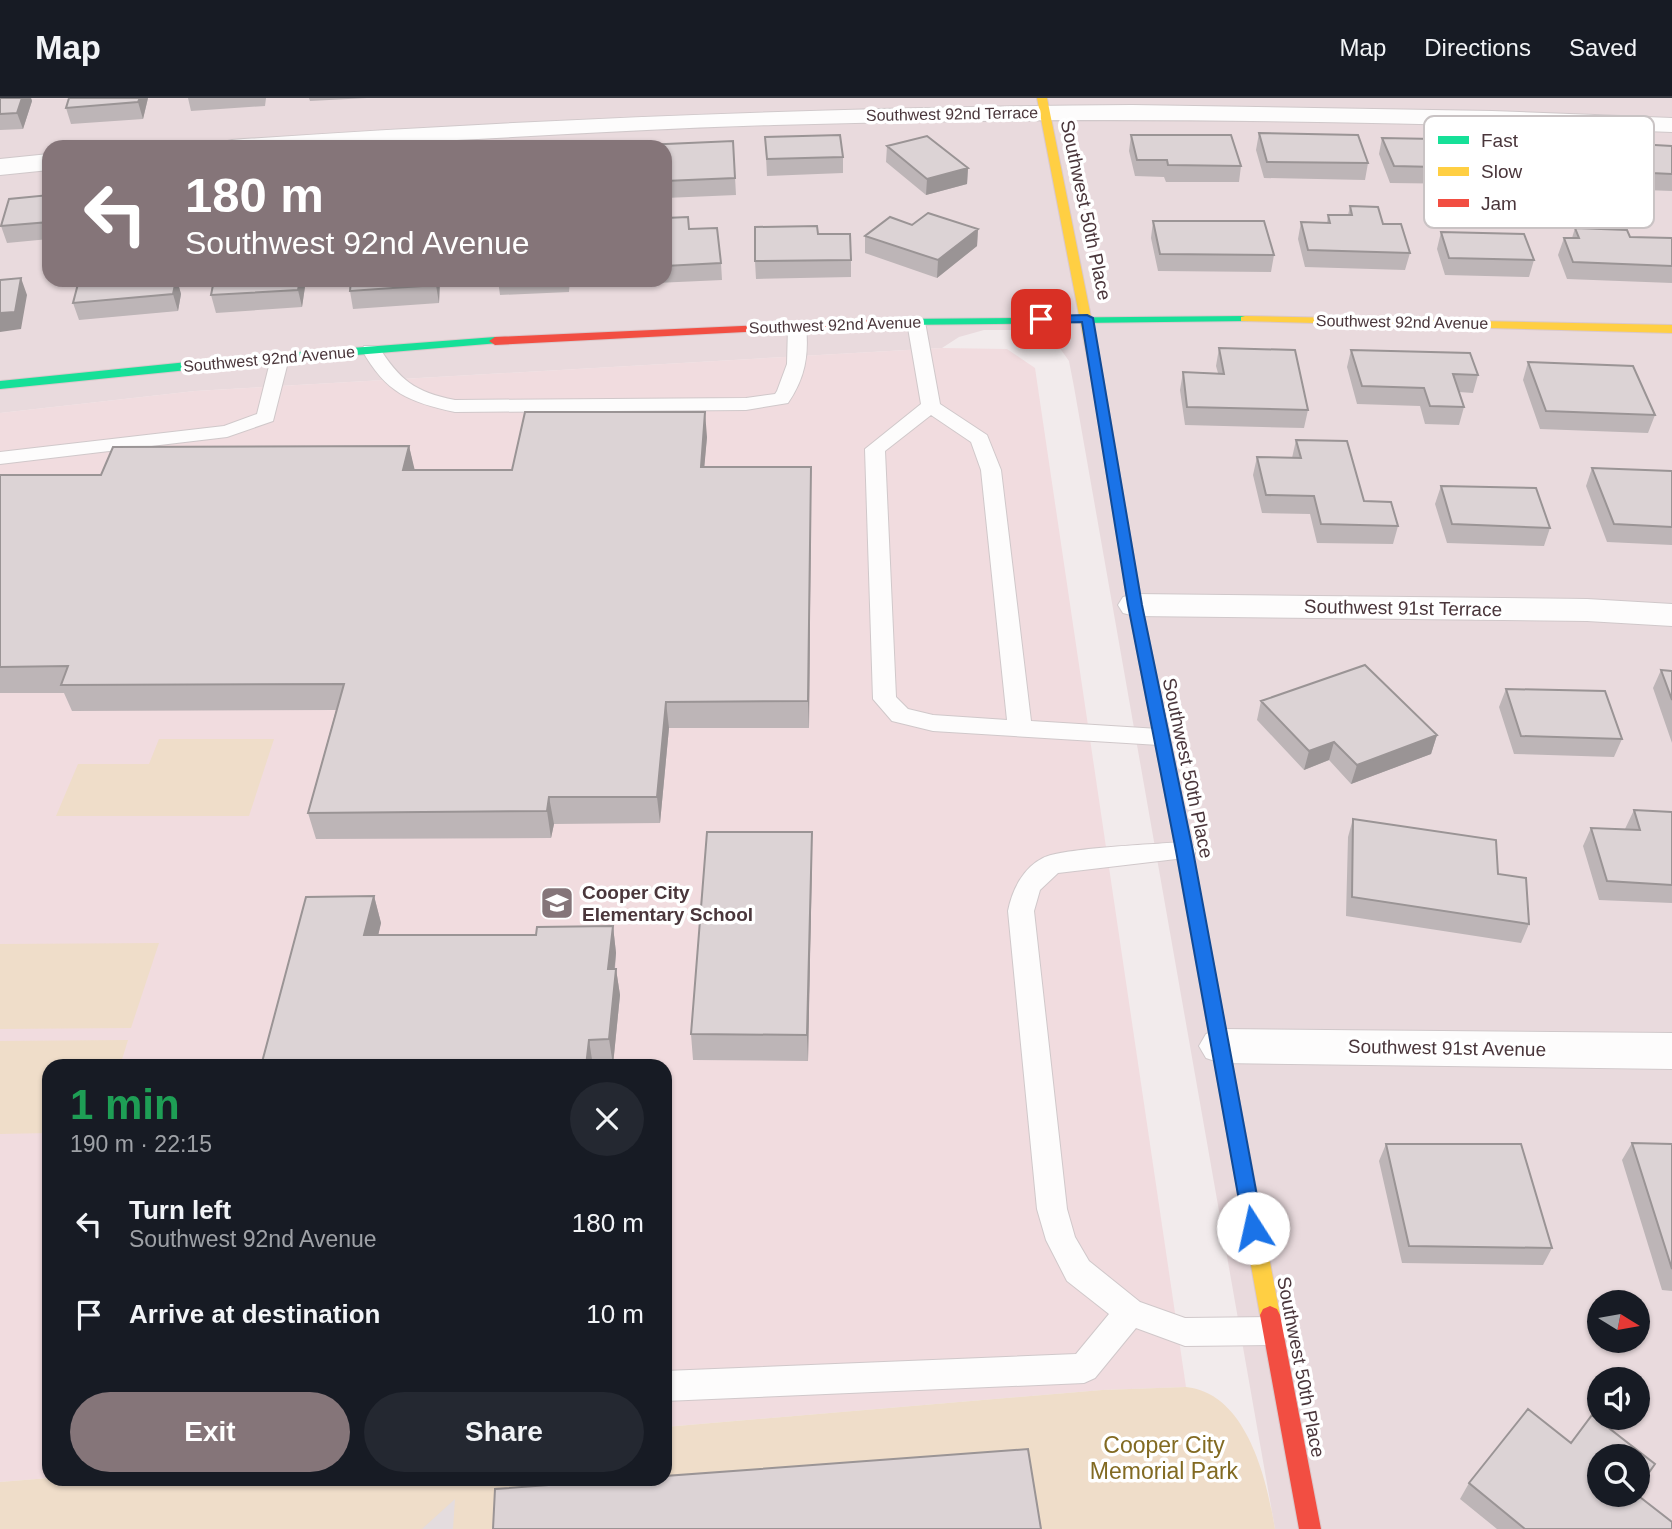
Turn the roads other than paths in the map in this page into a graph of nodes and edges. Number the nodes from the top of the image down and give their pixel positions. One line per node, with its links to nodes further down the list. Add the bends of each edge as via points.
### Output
1 (1043, 106): 2 (street, Southwest 92nd Terrace); 5 (street, Southwest 92nd Terrace); 8 (street, Southwest 50th Place)
2 (1424, 117)
3 (1654, 124): 4 (street, Southwest 92nd Terrace)
4 (1672, 125)
5 (350, 140)
6 (42, 163): 7 (street)
7 (0, 167)
8 (1087, 318): 9 (street, Southwest 92nd Avenue); 11 (street, Southwest 92nd Avenue); 17 (street, Southwest 50th Place)
9 (916, 322): 10 (street, Southwest 92nd Avenue); 15 (lane)
10 (797, 326): 12 (street, Southwest 92nd Avenue); 12 (lane, via 800,350 792,385 781,399 746,404 455,405 421,399 383,374)
11 (1672, 329)
12 (371, 350): 13 (street, Southwest 92nd Avenue)
13 (280, 358): 14 (street, Southwest 92nd Avenue); 16 (lane, via 266,417 227,431)
14 (0, 385)
15 (931, 406): 19 (lane, via 979,439 991,470); 19 (lane, via 875,449 885,699 900,715 933,723)
16 (0, 458)
17 (1135, 605): 18 (street, Southwest 91st Terrace); 20 (street, Southwest 50th Place)
18 (1672, 615)
19 (1020, 730): 20 (lane)
20 (1159, 737): 21 (street, Southwest 50th Place)
21 (1184, 851): 22 (street, Southwest 50th Place); 24 (lane, via 1052,864 1025,889 1021,911 1052,1209 1061,1240 1078,1272)
22 (1221, 1046): 23 (street, Southwest 91st Avenue); 25 (street, Southwest 50th Place)
23 (1672, 1051)
24 (1130, 1312): 25 (lane, via 1185,1332); 26 (lane, via 1084,1368)
25 (1272, 1331): 27 (street, Southwest 50th Place)
26 (672, 1386)
27 (1310, 1529)

